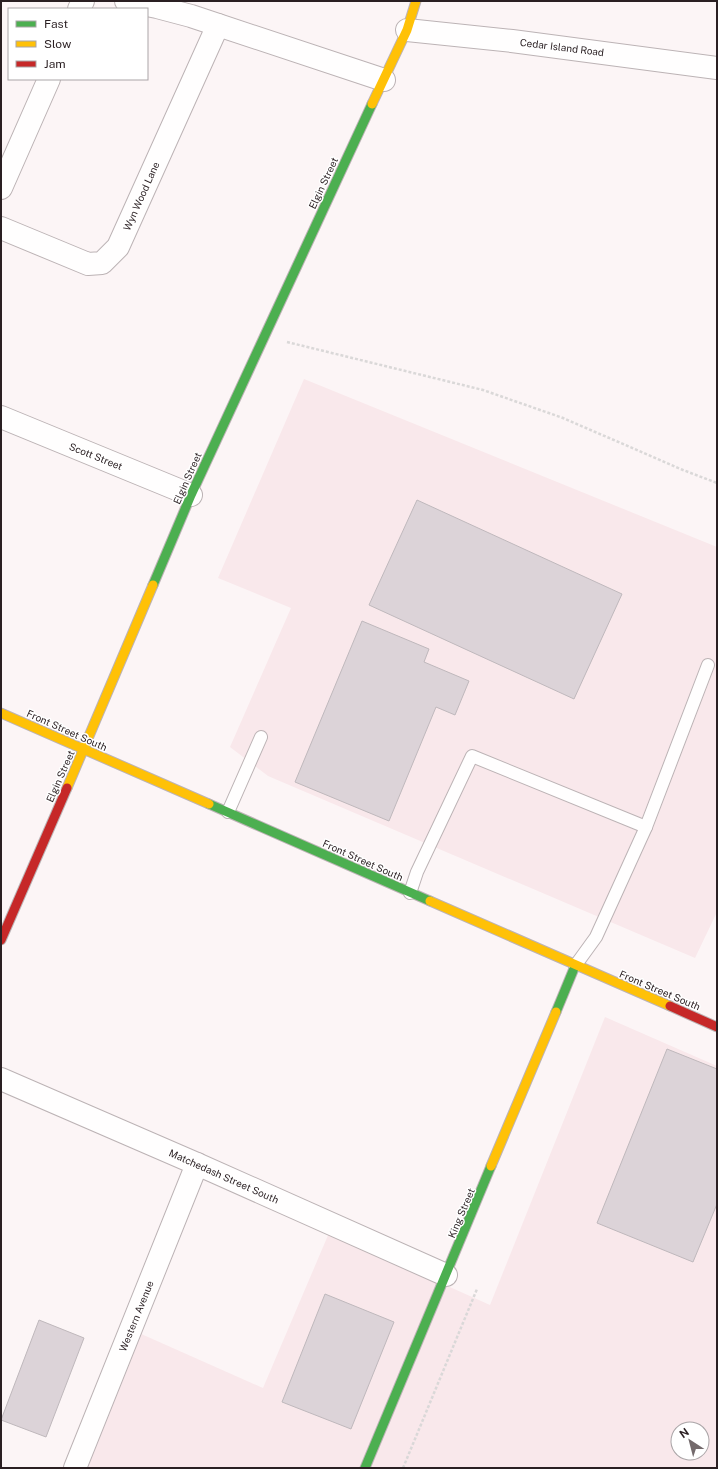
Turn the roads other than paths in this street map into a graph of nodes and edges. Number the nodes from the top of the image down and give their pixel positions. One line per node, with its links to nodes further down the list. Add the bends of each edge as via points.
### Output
1 (126, 1): 3 (street, via 158,7)
2 (416, 1): 4 (street, Elgin Street)
3 (218, 25): 7 (street); 9 (street, Wyn Wood Lane, via 118,247 102,263 88,264)
4 (407, 30): 5 (street, Cedar Island Road); 7 (street, Elgin Street)
5 (717, 68)
6 (49, 80): 8 (street)
7 (384, 80): 11 (street, Elgin Street)
8 (1, 188)
9 (1, 228)
10 (1, 417): 11 (street, Scott Street)
11 (191, 495): 15 (street, Elgin Street)
12 (708, 665): 17 (lane)
13 (1, 713): 15 (street, Front Street South)
14 (261, 737): 16 (lane)
15 (84, 749): 16 (street, Front Street South); 19 (street, Elgin Street)
16 (228, 812): 18 (street, Front Street South)
17 (646, 827): 18 (lane, via 472,756 417,872); 20 (lane, via 596,937)
18 (410, 893): 20 (street, Front Street South)
19 (1, 940)
20 (575, 966): 21 (street, Front Street South); 24 (street, King Street)
21 (717, 1027)
22 (1, 1079): 23 (street, Matchedash Street South)
23 (197, 1164): 24 (street, Matchedash Street South); 25 (street, Western Avenue)
24 (446, 1276): 26 (street, King Street)
25 (75, 1468)
26 (365, 1468)

